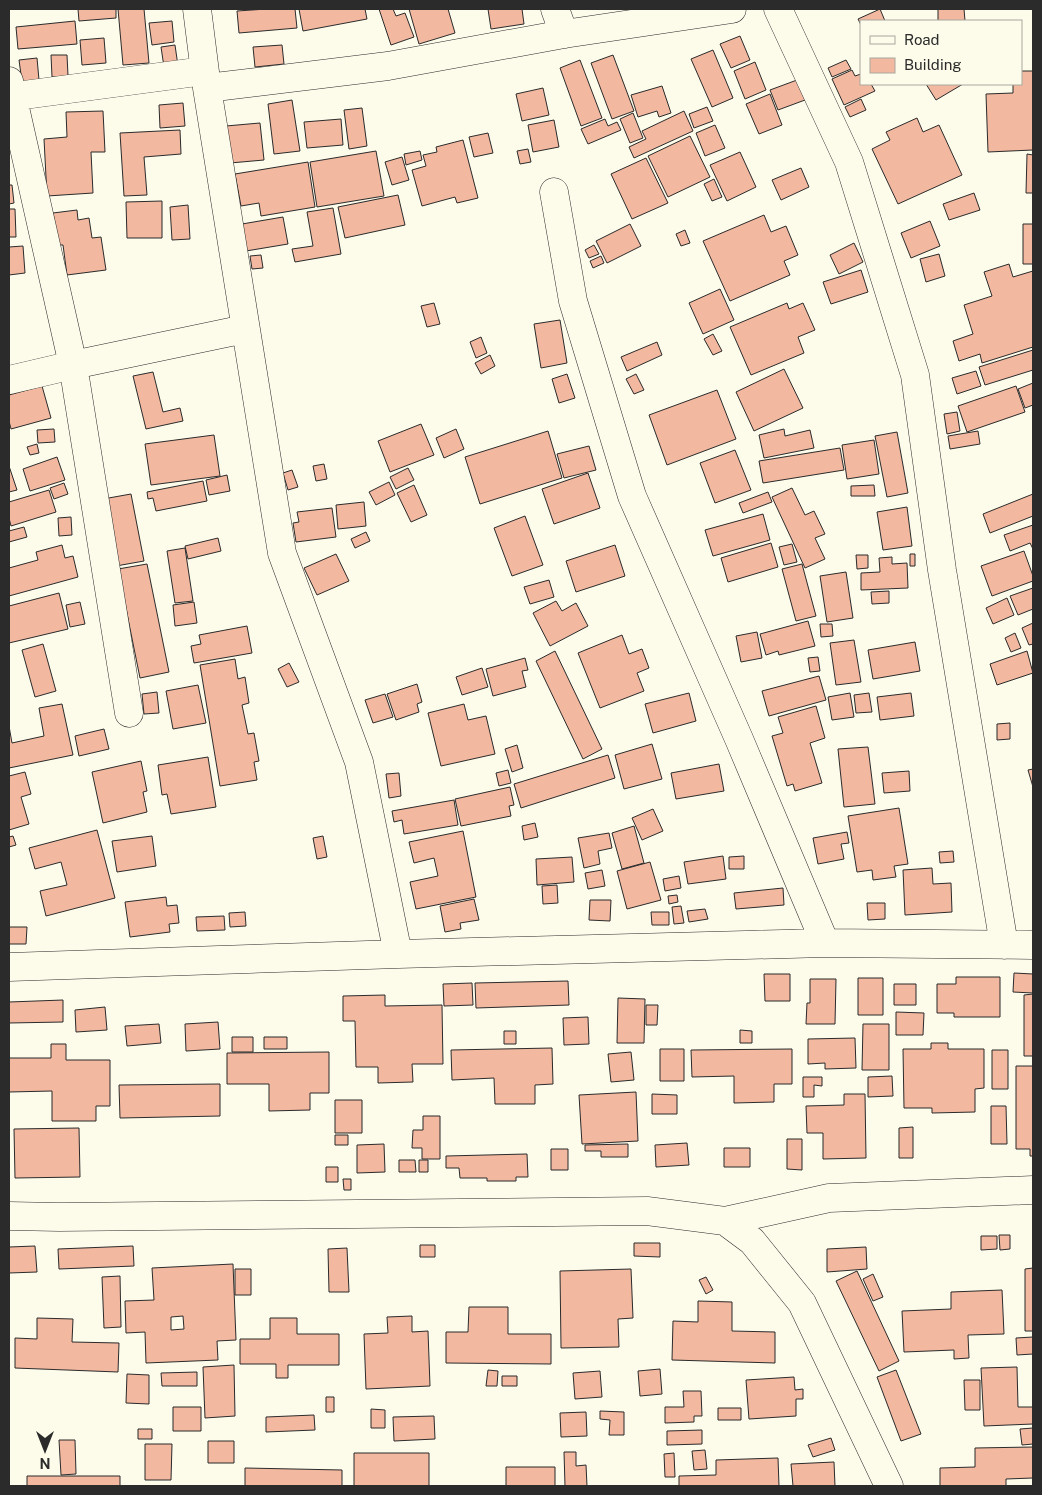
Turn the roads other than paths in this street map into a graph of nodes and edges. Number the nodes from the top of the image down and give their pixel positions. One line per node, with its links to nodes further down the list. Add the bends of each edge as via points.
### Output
1 (197, 9): 6 (street)
2 (555, 9): 5 (street)
3 (732, 9): 5 (street)
4 (778, 9): 15 (street, via 848,162 915,375 942,570)
5 (564, 34): 6 (street, via 388,66)
6 (206, 79): 7 (street); 9 (street)
7 (10, 91): 10 (street)
8 (554, 192): 13 (street, via 573,301 632,496)
9 (245, 329): 10 (street); 16 (street, via 282,553 359,762)
10 (73, 365): 11 (street); 12 (street)
11 (9, 380)
12 (129, 713)
13 (825, 943): 15 (street); 16 (street)
14 (1033, 945): 15 (street)
15 (1004, 946)
16 (398, 954): 17 (street)
17 (9, 967)
18 (1033, 1190): 20 (street, via 830,1198)
19 (9, 1216): 20 (street, via 647,1211)
20 (725, 1221): 21 (street, via 752,1241 802,1302)
21 (888, 1486)

